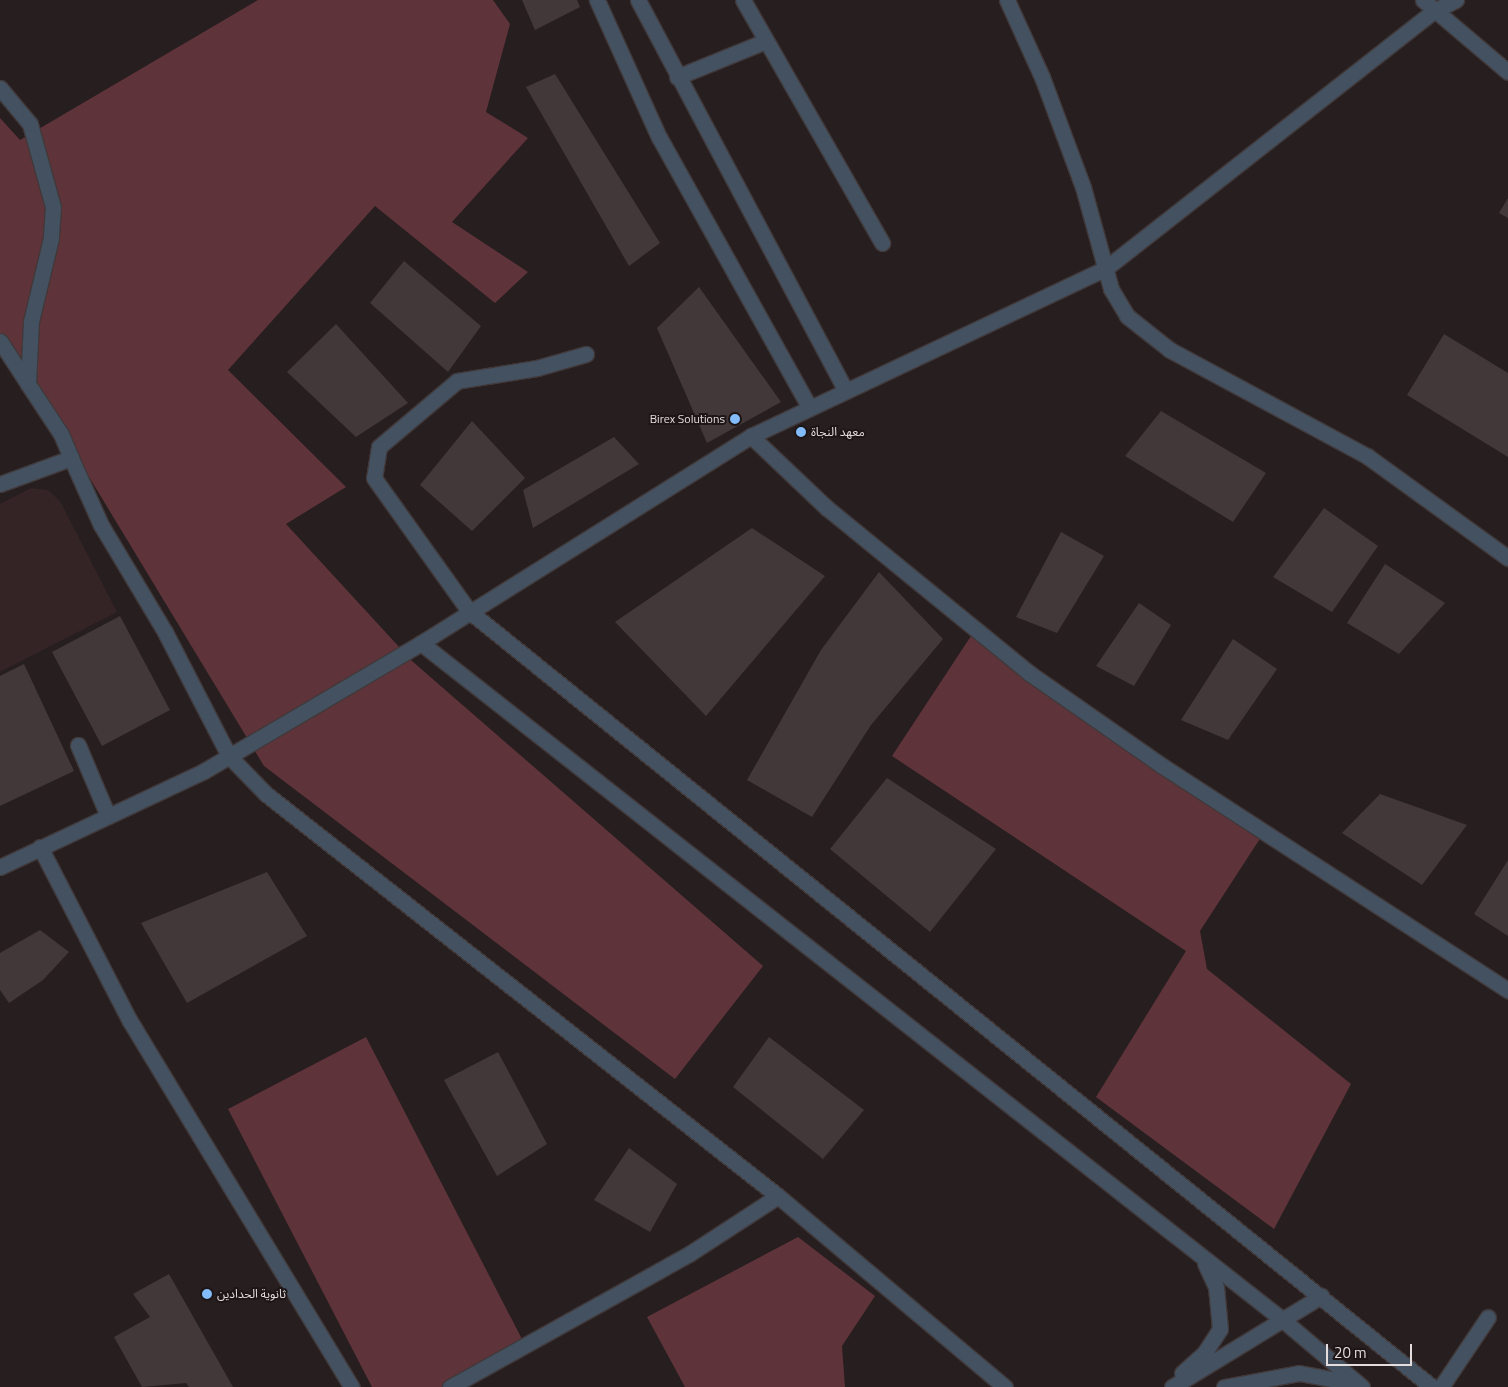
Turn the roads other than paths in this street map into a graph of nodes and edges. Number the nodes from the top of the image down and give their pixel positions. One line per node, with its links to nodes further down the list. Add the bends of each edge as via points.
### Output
1 (597, 0): 17 (street, via 659,137)
2 (638, 0): 9 (street)
3 (743, 0): 7 (street)
4 (1007, 0): 12 (street, via 1045,86)
5 (1456, 0): 6 (street)
6 (1428, 6): 8 (street); 12 (street)
7 (763, 42): 9 (street); 11 (street)
8 (1508, 72)
9 (677, 77): 16 (street)
10 (0, 88): 15 (street, via 30,124 53,207 51,238 31,322)
11 (882, 243)
12 (1106, 268): 16 (street); 21 (street, via 1111,289 1127,316 1170,350 1367,456)
13 (0, 341): 15 (street)
14 (586, 354): 22 (street, via 537,368 456,381 379,447 374,478)
15 (28, 384): 19 (street, via 61,434)
16 (845, 390): 17 (street)
17 (809, 407): 18 (street)
18 (751, 436): 22 (street); 29 (street, via 828,508 1029,673 1161,765)
19 (71, 458): 20 (street); 25 (street, via 101,525 165,632)
20 (0, 484)
21 (1508, 558)
22 (469, 611): 23 (street); 32 (street)
23 (421, 643): 25 (street); 31 (street)
24 (78, 745): 26 (street)
25 (229, 756): 26 (street); 30 (street, via 313,834)
26 (108, 816): 27 (street)
27 (40, 847): 28 (street); 35 (street, via 88,948 135,1030)
28 (0, 867)
29 (1508, 990)
30 (778, 1196): 36 (street, via 689,1254); 37 (street)
31 (1205, 1262): 34 (street); 38 (street, via 1216,1287 1220,1329 1205,1352)
32 (1322, 1296): 34 (street); 42 (street)
33 (1488, 1318): 43 (street)
34 (1284, 1321): 39 (street); 41 (street)
35 (352, 1387)
36 (450, 1387)
37 (1005, 1387)
38 (1164, 1387)
39 (1172, 1387)
40 (1224, 1387): 41 (street, via 1299,1374 1349,1380)
41 (1361, 1387)
42 (1432, 1387)
43 (1441, 1387)

